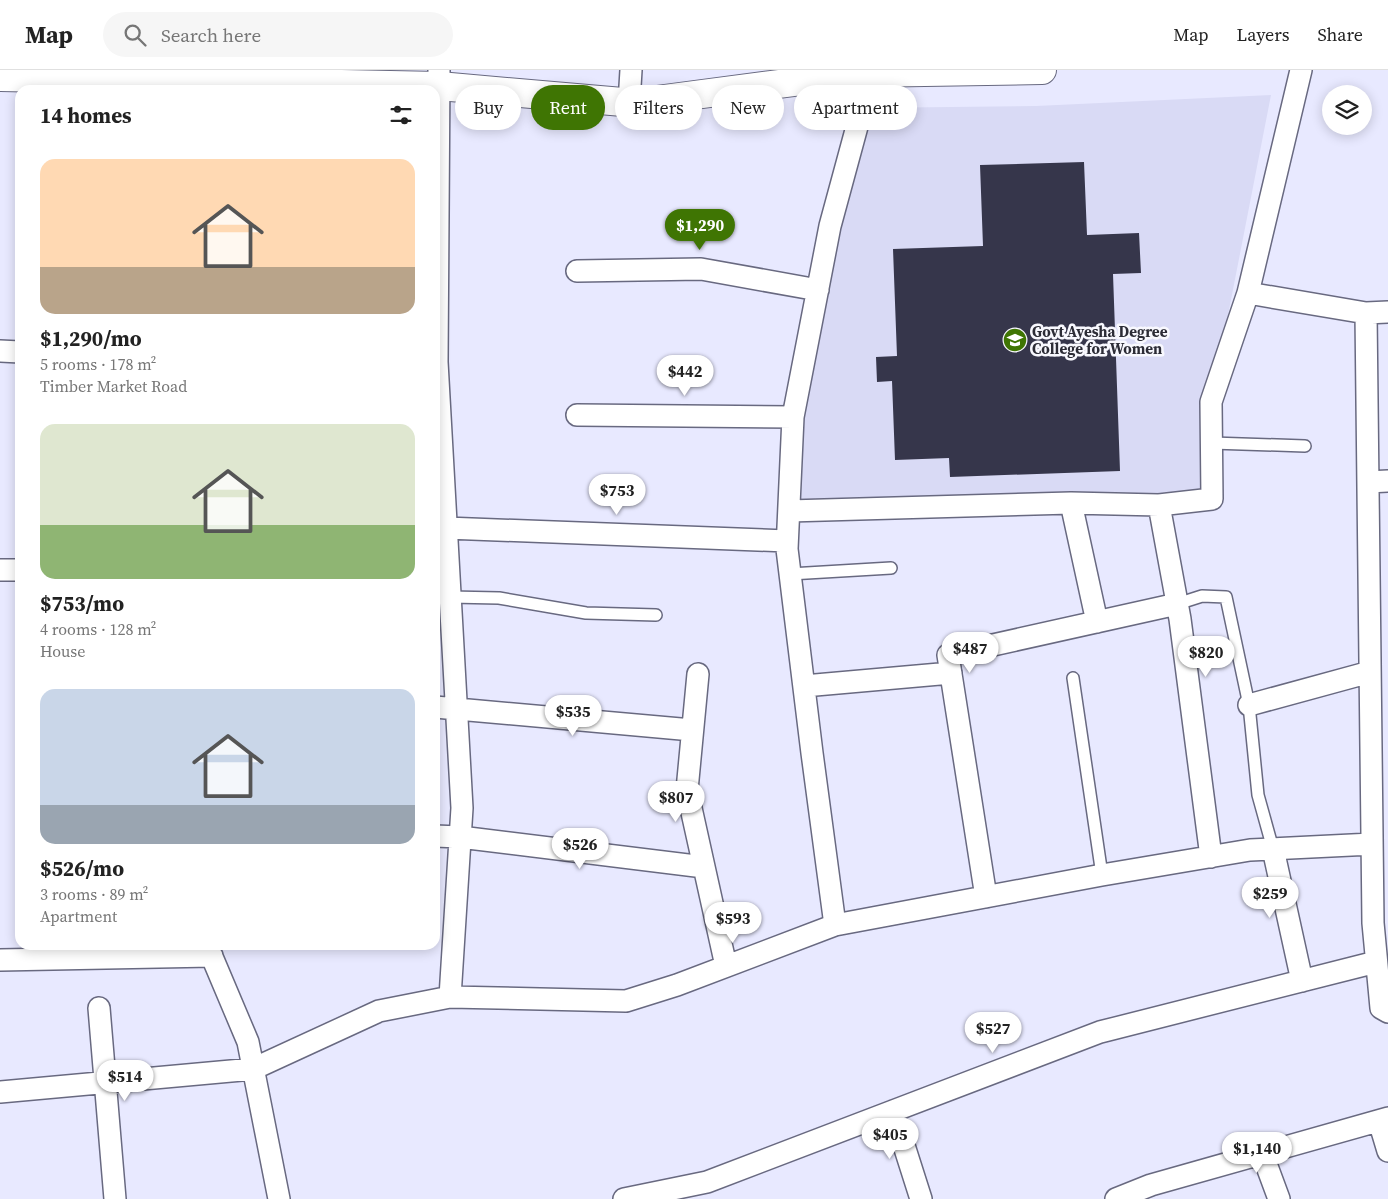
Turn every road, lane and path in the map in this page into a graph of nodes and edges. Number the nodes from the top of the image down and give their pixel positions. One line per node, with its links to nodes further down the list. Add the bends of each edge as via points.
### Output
1 (631, 70): 8 (street)
2 (930, 70): 3 (street); 9 (street, via 863,73)
3 (1042, 70)
4 (1301, 70): 14 (street)
5 (142, 75): 6 (street); 7 (street)
6 (0, 77)
7 (439, 78): 10 (street)
8 (631, 85)
9 (702, 94)
10 (615, 101)
11 (856, 130): 13 (street, via 830,226)
12 (577, 270): 13 (street, via 701,269)
13 (818, 290): 20 (street)
14 (1248, 293): 16 (street); 22 (street, via 1211,402)
15 (1388, 312): 16 (street)
16 (1366, 313): 24 (street)
17 (0, 351): 18 (street)
18 (15, 352)
19 (577, 415): 20 (street)
20 (793, 416): 27 (street)
21 (440, 428): 28 (street)
22 (1212, 443): 23 (lane); 26 (street, via 1212,499)
23 (1305, 446)
24 (1378, 482): 38 (street)
25 (1071, 503): 26 (street); 27 (street); 37 (street)
26 (1159, 505): 35 (street)
27 (788, 511): 29 (street)
28 (446, 528): 29 (street); 34 (street)
29 (787, 541): 33 (street)
30 (891, 568): 33 (lane)
31 (0, 570): 32 (street)
32 (15, 570)
33 (790, 574): 43 (street)
34 (445, 588): 36 (lane, via 586,613); 46 (street)
35 (1177, 604): 37 (street); 44 (lane, via 1202,596 1226,597); 52 (street)
36 (656, 616)
37 (1097, 622): 40 (street, via 948,655)
38 (1379, 631): 39 (street)
39 (1370, 672): 44 (street); 50 (street)
40 (951, 673): 43 (street); 55 (street)
41 (698, 674): 47 (street)
42 (1074, 678): 54 (lane)
43 (804, 686): 56 (street)
44 (1249, 705): 51 (lane, via 1258,795)
45 (440, 707): 46 (street)
46 (456, 708): 47 (street); 49 (street, via 462,808)
47 (692, 730): 53 (street, via 687,790)
48 (440, 836): 49 (street)
49 (460, 837): 53 (street); 62 (street)
50 (1372, 844): 51 (street); 59 (street, via 1372,923)
51 (1273, 849): 52 (street); 61 (street)
52 (1211, 857): 54 (street)
53 (704, 867): 60 (street)
54 (1102, 874): 55 (street)
55 (986, 897): 56 (street)
56 (835, 925): 60 (street)
57 (209, 951): 58 (street); 65 (street, via 248,1042)
58 (0, 960)
59 (1376, 962): 61 (street); 64 (street, via 1381,1008)
60 (726, 966): 62 (street, via 626,1001)
61 (1302, 981): 68 (street, via 1100,1032)
62 (450, 997): 65 (street, via 379,1011)
63 (99, 1008): 66 (street)
64 (1388, 1012)
65 (253, 1069): 66 (street); 73 (street)
66 (105, 1084): 67 (street); 72 (street)
67 (0, 1092)
68 (893, 1111): 74 (street, via 707,1182); 75 (street)
69 (1383, 1119): 70 (street); 71 (street)
70 (1388, 1151)
71 (1262, 1153): 76 (street, via 1151,1185); 77 (street)
72 (115, 1199)
73 (279, 1199)
74 (624, 1199)
75 (921, 1199)
76 (1116, 1199)
77 (1279, 1199)

